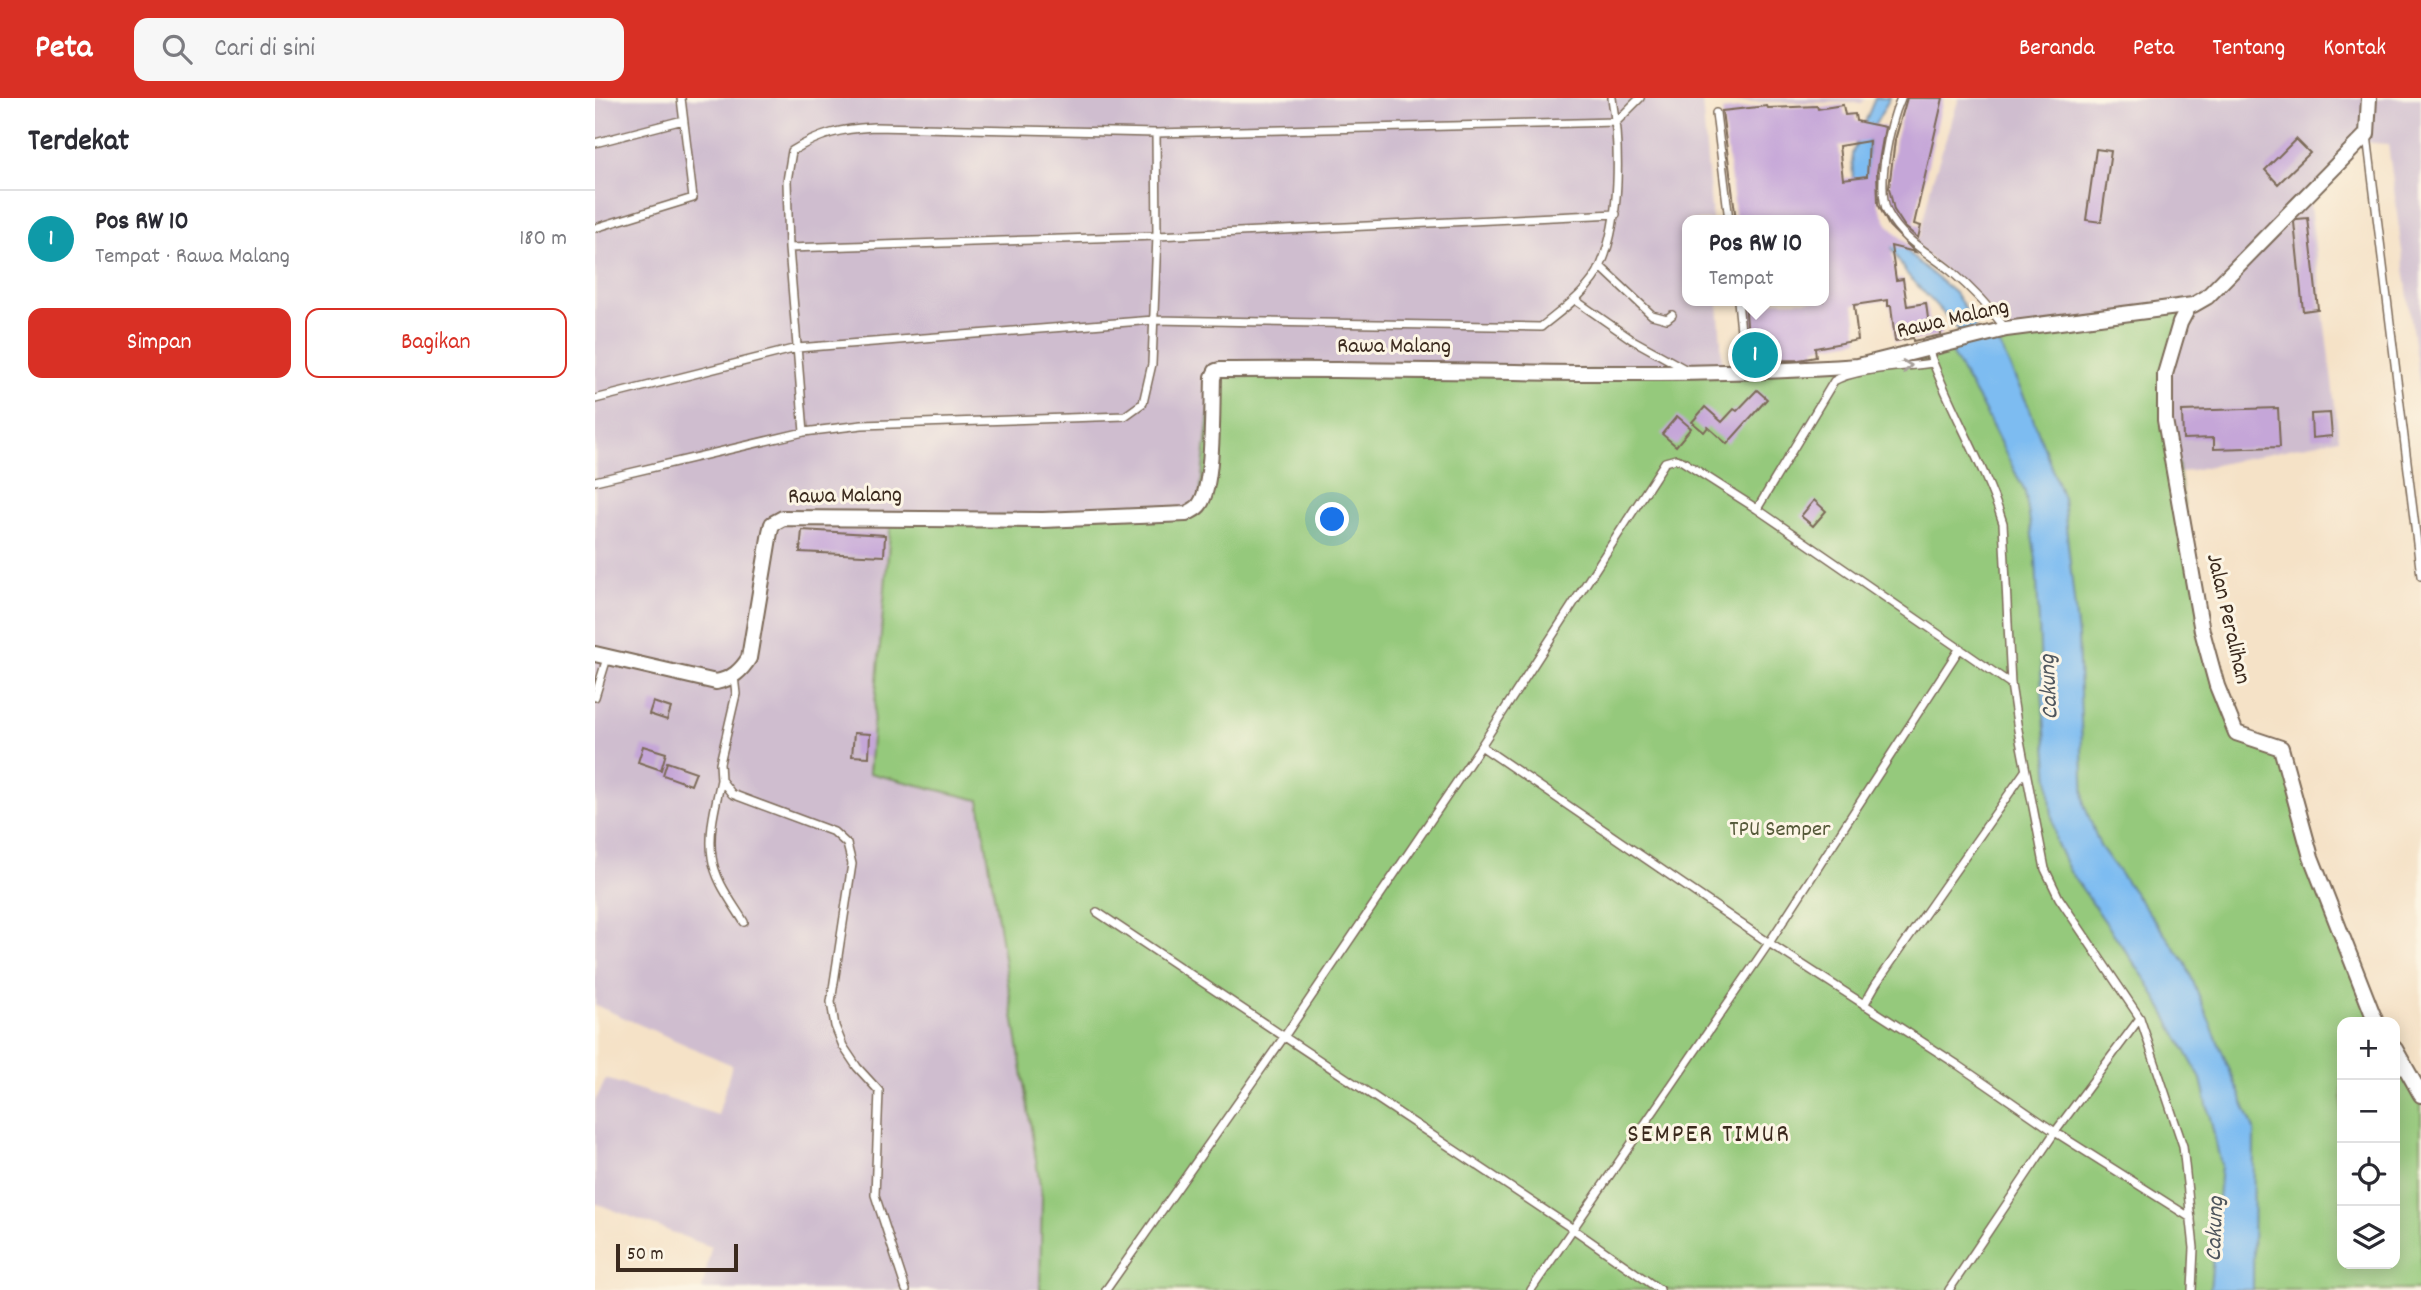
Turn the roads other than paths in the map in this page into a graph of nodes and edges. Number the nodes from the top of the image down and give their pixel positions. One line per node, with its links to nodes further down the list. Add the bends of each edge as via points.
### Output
1 (681, 98): 7 (lane)
2 (1612, 98): 8 (lane)
3 (1640, 98): 8 (lane)
4 (1901, 98): 23 (lane, via 1885,150 1887,211 1902,234 1990,308)
5 (2369, 98): 10 (street)
6 (1716, 113): 13 (lane)
7 (683, 120): 11 (lane); 14 (lane, via 692,199)
8 (1616, 122): 9 (lane); 12 (lane)
9 (1156, 133): 15 (lane); 16 (lane, via 874,127 814,137 792,151 787,181)
10 (2367, 134): 20 (street, Rawa Malang, via 2207,297); 32 (lane)
11 (595, 143)
12 (1616, 214): 15 (lane); 17 (lane)
13 (1728, 215)
14 (595, 228)
15 (1157, 236): 16 (lane); 22 (lane)
16 (789, 248): 24 (lane)
17 (1601, 267): 18 (lane); 21 (lane, via 1652,315 1667,319)
18 (1575, 300): 22 (lane, via 1541,327); 26 (lane, via 1631,339)
19 (1738, 306): 27 (lane)
20 (2189, 306): 23 (street, Rawa Malang); 45 (street, Jalan Peralihan, via 2165,374 2165,420 2201,631 2236,733 2281,748 2311,857)
21 (1672, 315)
22 (1154, 320): 24 (lane); 29 (lane, via 1150,382 1143,403 1125,416 862,425)
23 (2002, 330): 25 (street, Rawa Malang, via 1947,344)
24 (797, 348): 28 (lane); 29 (lane)
25 (1931, 356): 27 (street, Rawa Malang, via 1858,366); 31 (lane, one-way to 25, via 1834,381); 36 (lane, via 2003,523)
26 (1691, 372): 27 (street, Rawa Malang); 35 (street, Rawa Malang, via 1216,371 1209,471 1199,506 1186,513 1043,520 776,520 770,532 749,657)
27 (1745, 372)
28 (595, 399)
29 (804, 432): 30 (lane)
30 (595, 481)
31 (1756, 509): 33 (lane); 38 (lane, via 1682,461 1665,462)
32 (2421, 576)
33 (1961, 648): 36 (lane); 43 (lane)
34 (601, 656): 35 (street, via 716,682); 37 (lane)
35 (734, 675): 40 (lane, via 736,694 720,763)
36 (2011, 684): 39 (lane)
37 (595, 697)
38 (1481, 746): 43 (lane); 47 (lane)
39 (2025, 771): 44 (lane); 46 (lane, via 2049,878)
40 (721, 779): 42 (lane, via 712,821 712,857 720,883); 53 (lane, via 732,794 835,832 847,844 852,864 831,1002 843,1046 879,1091 875,1195)
41 (1097, 912): 47 (lane)
42 (744, 922)
43 (1769, 943): 44 (lane); 52 (lane)
44 (1864, 1005): 50 (lane)
45 (2373, 1017)
46 (2140, 1018): 50 (lane); 51 (lane, via 2183,1146)
47 (1284, 1037): 52 (lane); 54 (lane)
48 (2400, 1058): 49 (street)
49 (2421, 1095)
50 (2055, 1132): 51 (lane); 57 (lane)
51 (2190, 1218): 58 (lane)
52 (1573, 1229): 55 (lane); 56 (lane)
53 (906, 1290)
54 (1107, 1290)
55 (1531, 1290)
56 (1660, 1290)
57 (1949, 1290)
58 (2192, 1290)

